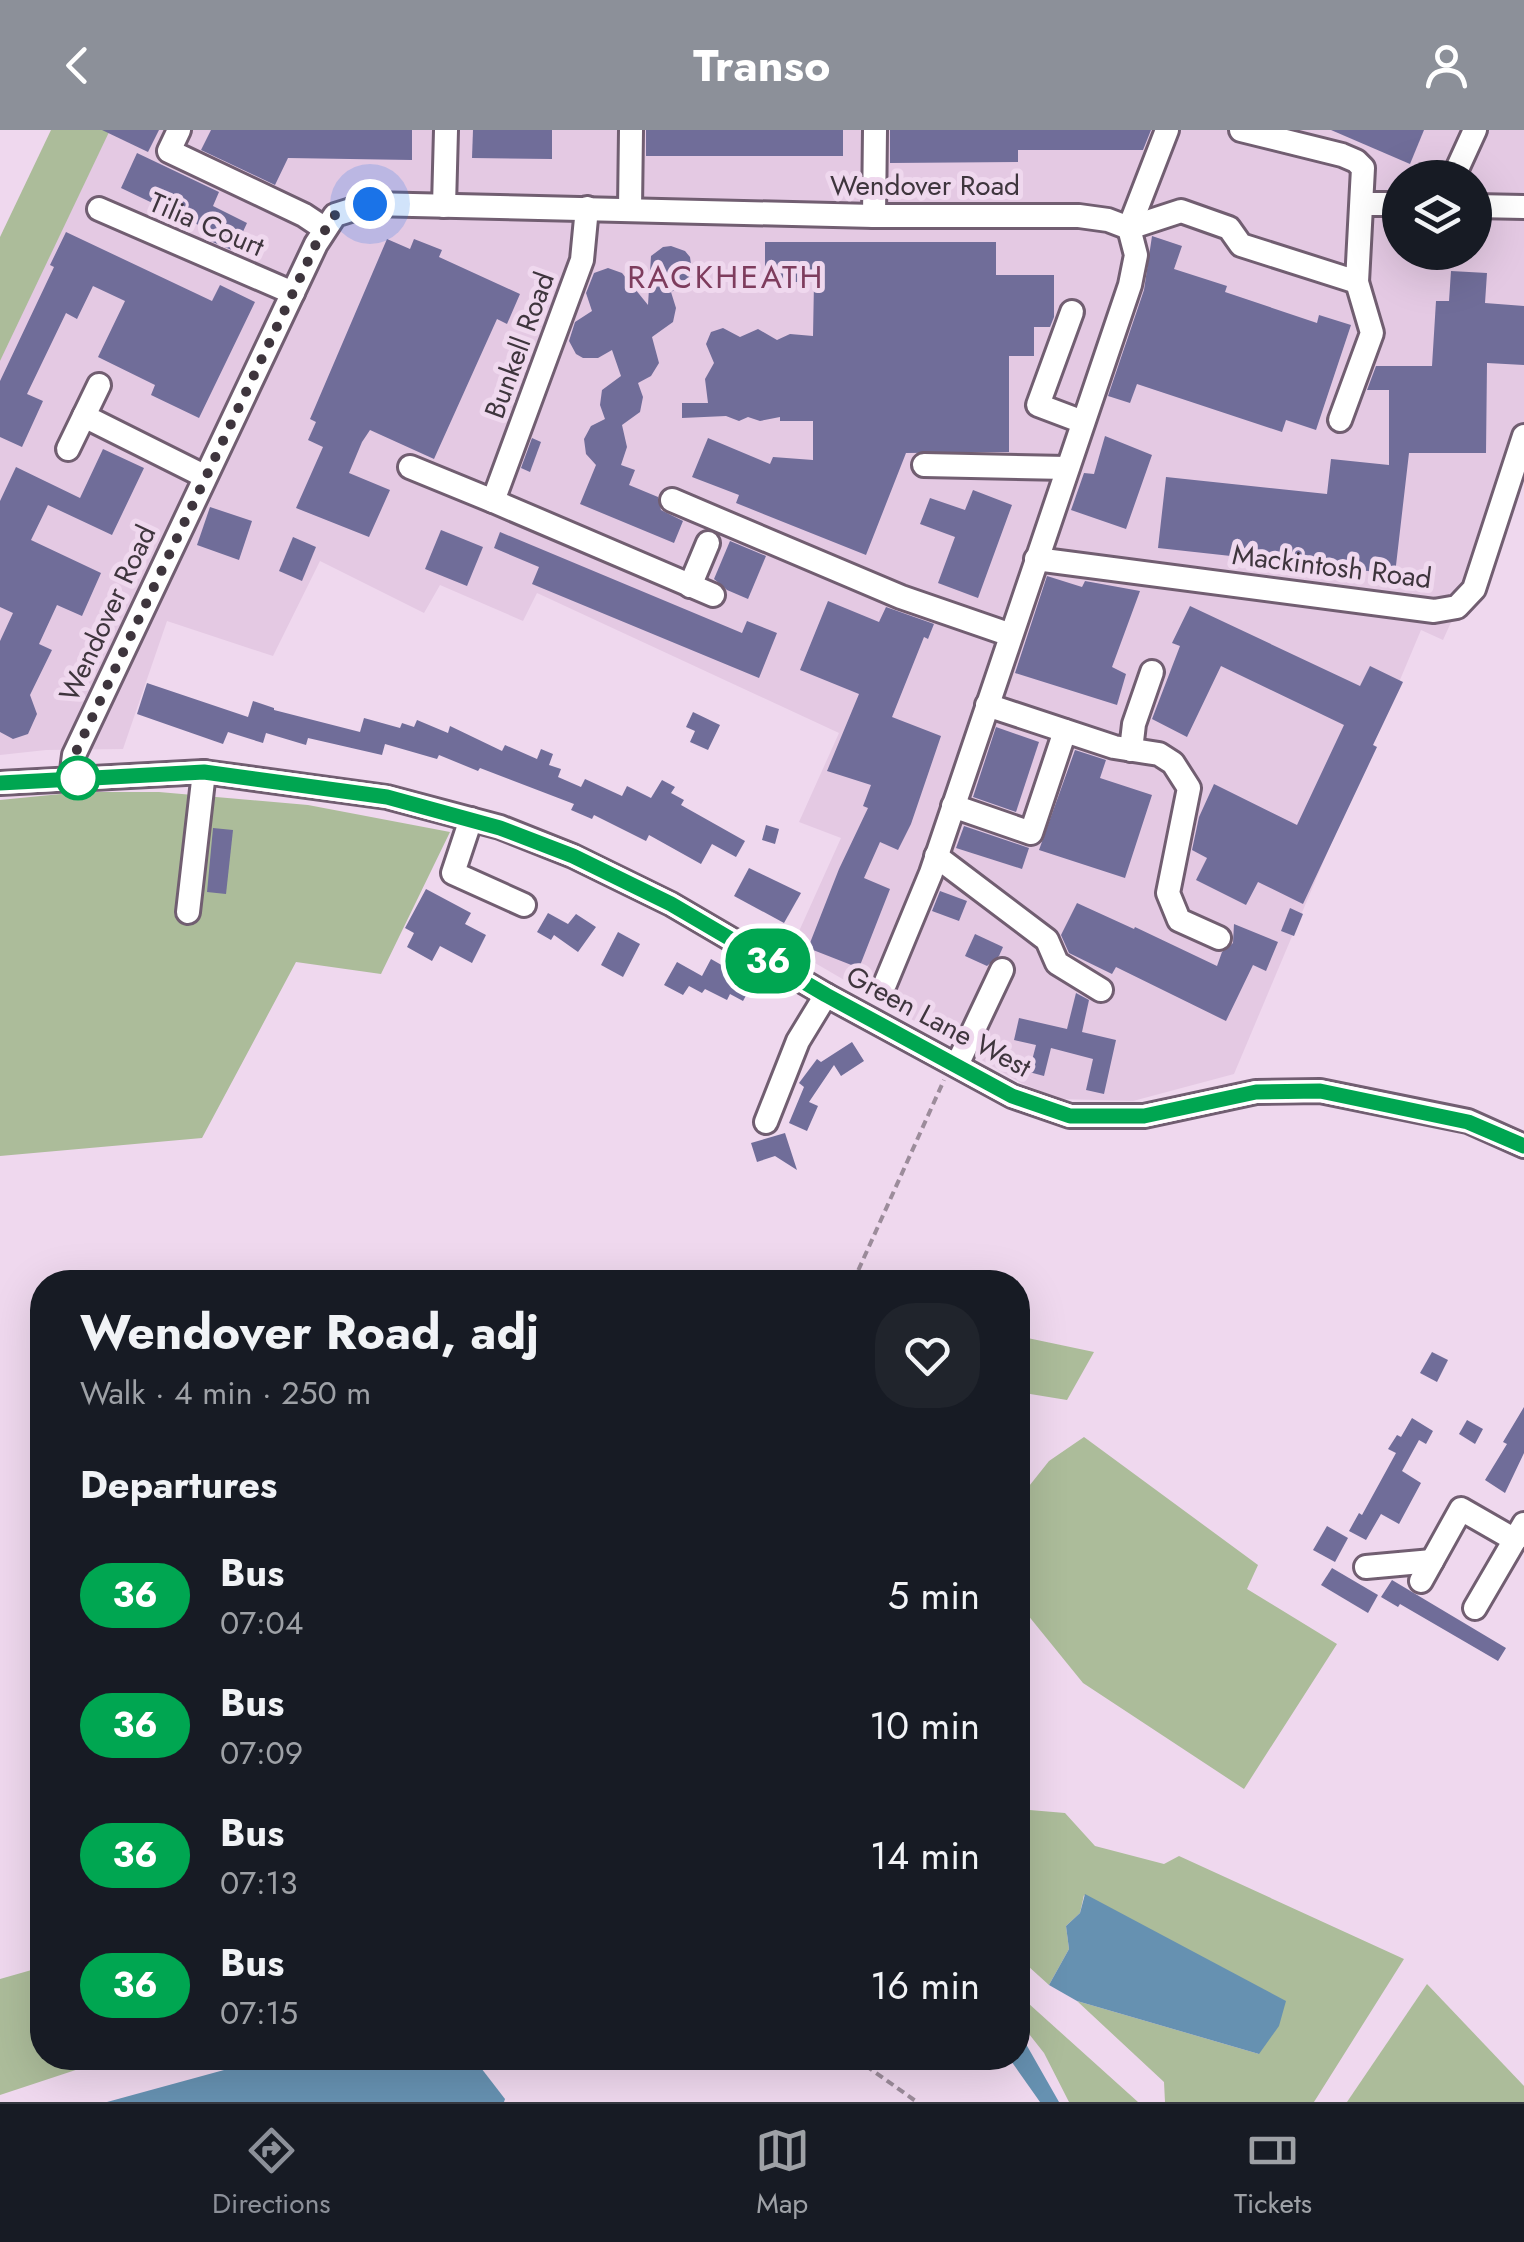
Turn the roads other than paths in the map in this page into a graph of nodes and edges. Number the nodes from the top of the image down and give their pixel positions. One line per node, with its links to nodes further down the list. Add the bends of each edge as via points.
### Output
1 (179, 130): 18 (street, via 169,151)
2 (446, 130): 11 (street)
3 (632, 130): 16 (street)
4 (875, 130): 17 (street)
5 (1167, 130): 19 (street)
6 (1241, 130): 9 (street, via 1356,160 1363,168)
7 (1475, 130): 8 (street)
8 (1462, 160)
9 (1363, 204): 10 (street); 20 (street)
10 (1382, 204)
11 (444, 206): 14 (street, Wendover Road); 18 (street, Wendover Road, via 352,207)
12 (1492, 206): 13 (street)
13 (1524, 207)
14 (587, 208): 16 (street, Wendover Road); 34 (street, Bunkell Road, via 582,260)
15 (98, 209): 21 (street, Tilia Court)
16 (630, 209): 17 (street, Wendover Road)
17 (874, 216): 19 (street, Wendover Road, via 1079,216)
18 (325, 228): 21 (street, Wendover Road)
19 (1129, 228): 20 (street, via 1181,211 1229,228 1240,246); 26 (street, via 1136,255 1130,285)
20 (1357, 282): 25 (street, via 1372,334)
21 (293, 294): 32 (street, Wendover Road)
22 (1072, 312): 26 (street, via 1038,406)
23 (98, 385): 24 (street)
24 (84, 416): 28 (street); 32 (street)
25 (1340, 420)
26 (1083, 422): 31 (street)
27 (1521, 446): 36 (street, Mackintosh Road, via 1474,588 1457,608 1434,611)
28 (68, 449)
29 (924, 465): 31 (street)
30 (410, 466): 34 (street)
31 (1067, 468): 36 (street)
32 (204, 476): 45 (street, Wendover Road, via 74,756)
33 (672, 500): 39 (street, via 901,597)
34 (493, 501): 37 (street)
35 (708, 543): 37 (street)
36 (1036, 559): 39 (street)
37 (690, 586): 38 (street)
38 (713, 596)
39 (1011, 635): 41 (street)
40 (1152, 672): 43 (street)
41 (987, 705): 42 (street); 47 (street)
42 (1054, 727): 43 (street); 47 (street, via 1031,832)
43 (1131, 750): 52 (street, via 1160,754 1188,788 1168,893 1179,920)
44 (204, 772): 45 (street, Green Lane West); 48 (street, Green Lane West, via 387,797); 51 (street)
45 (71, 778): 46 (street, Green Lane West)
46 (0, 782)
47 (953, 806): 49 (street)
48 (471, 819): 50 (street, via 452,873); 56 (street, Green Lane West, via 573,856 671,904)
49 (934, 864): 54 (street); 55 (street, via 1047,940 1057,963)
50 (524, 905)
51 (188, 912)
52 (1219, 938)
53 (1002, 970): 57 (street)
54 (886, 984)
55 (1101, 990)
56 (826, 995): 57 (street, Green Lane West); 58 (street, via 798,1042)
57 (954, 1064): 59 (street, Green Lane West, via 1012,1096 1070,1116 1144,1116 1256,1092 1320,1091 1468,1122)
58 (776, 1112)
59 (1524, 1146)
60 (1440, 1496): 61 (street)
61 (1461, 1509): 62 (street); 63 (street, via 1427,1571)
62 (1519, 1532): 64 (street)
63 (1366, 1567)
64 (1475, 1608)

